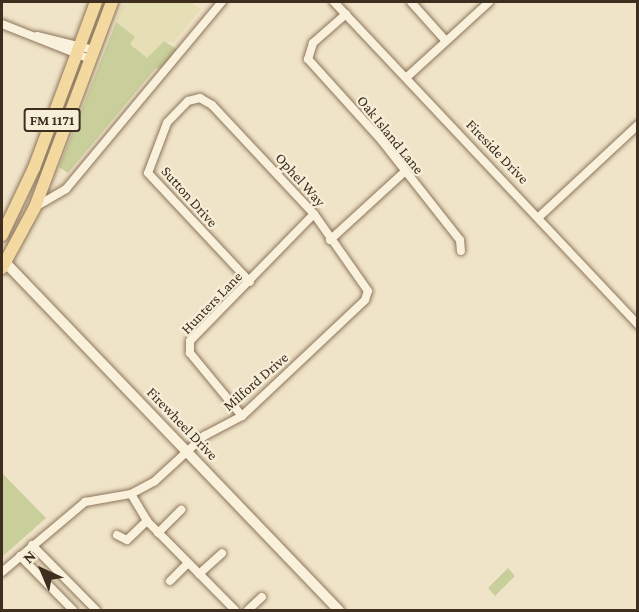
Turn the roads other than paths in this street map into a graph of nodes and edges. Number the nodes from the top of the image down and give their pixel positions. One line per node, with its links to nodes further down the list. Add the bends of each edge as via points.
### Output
1 (96, 2): 10 (main road, FM 1171)
2 (112, 2): 11 (main road, FM 1171)
3 (222, 2): 17 (street)
4 (334, 2): 7 (street, Fireside Drive)
5 (411, 2): 9 (street)
6 (489, 2): 9 (street)
7 (346, 14): 12 (street, Fireside Drive); 15 (street, Oak Island Lane, via 313,43 308,59)
8 (2, 24): 10 (street)
9 (446, 40): 12 (street)
10 (78, 50): 11 (street); 21 (main road, FM 1171, via 34,168)
11 (92, 55): 16 (main road, FM 1171)
12 (407, 77): 20 (street, Fireside Drive)
13 (200, 98): 19 (street, Ophel Way); 25 (street, Sutton Drive, via 188,101 167,123 148,173)
14 (638, 125): 20 (street)
15 (403, 172): 22 (street); 23 (street, Oak Island Lane, via 460,240)
16 (44, 183): 17 (street, via 56,194); 18 (main road, FM 1171)
17 (66, 189): 18 (street)
18 (35, 207): 24 (main road, FM 1171)
19 (314, 214): 22 (street, Ophel Way); 25 (street, Hunters Lane)
20 (540, 216): 27 (street, Fireside Drive)
21 (2, 235)
22 (330, 240): 26 (street, Ophel Way)
23 (461, 251)
24 (3, 263): 29 (street, Firewheel Drive)
25 (250, 282): 28 (street, Hunters Lane, via 189,347)
26 (368, 291): 28 (street, Milford Drive, via 365,300)
27 (638, 325)
28 (242, 416): 29 (street, Milford Drive)
29 (187, 451): 30 (street, Milford Drive, via 155,481); 47 (street, Firewheel Drive)
30 (130, 494): 32 (street); 35 (street, Milford Drive, via 85,502)
31 (181, 510): 33 (street)
32 (147, 521): 33 (street); 34 (street, via 127,540)
33 (158, 533): 38 (street)
34 (117, 535)
35 (32, 545): 37 (street, Milford Drive); 45 (street)
36 (222, 553): 40 (street)
37 (20, 556): 39 (street, Milford Drive); 44 (street)
38 (188, 563): 40 (street); 41 (street)
39 (2, 572)
40 (199, 574): 43 (street)
41 (170, 581)
42 (262, 597): 46 (street)
43 (231, 609)
44 (73, 610)
45 (96, 610)
46 (248, 610)
47 (339, 610)

